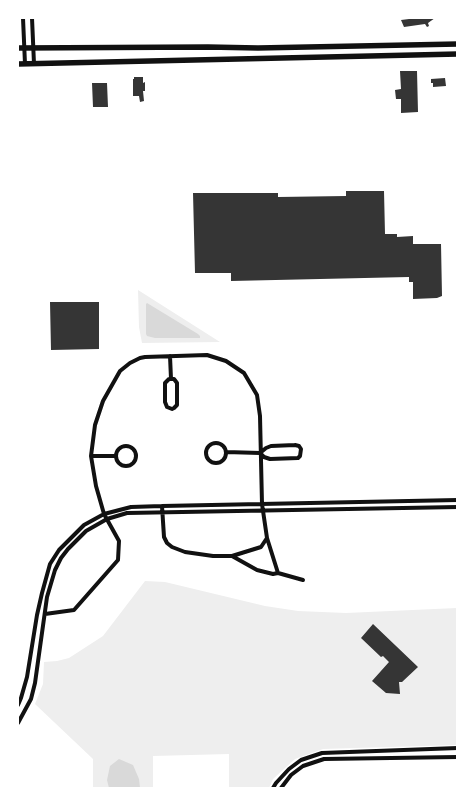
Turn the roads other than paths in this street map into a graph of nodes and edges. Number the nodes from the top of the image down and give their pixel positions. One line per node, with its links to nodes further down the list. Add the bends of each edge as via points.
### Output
1 (24, 18): 5 (street)
2 (32, 18): 6 (street)
3 (458, 44): 6 (main road)
4 (18, 48): 5 (main road)
5 (25, 48): 6 (main road); 9 (street)
6 (34, 48): 10 (street)
7 (458, 54): 10 (main road)
8 (18, 64): 9 (main road)
9 (26, 64): 10 (main road)
10 (34, 64)
11 (170, 356): 12 (street); 14 (street, via 207,355 226,361 244,373 258,401); 15 (street, via 140,358 120,371 103,401 95,425)
12 (171, 379): 12 (street, via 165,383 165,402 172,409 178,402 177,383)
13 (226, 452): 13 (street, via 222,445 216,443 208,446 206,453 209,460 216,462 223,459); 14 (street)
14 (260, 453): 14 (street, via 271,446 295,445 301,449 298,458 270,460); 18 (street)
15 (92, 456): 16 (street); 23 (street)
16 (116, 456): 16 (street, via 119,463 126,466 133,463 136,456 133,449 126,446 119,449)
17 (458, 500): 18 (street)
18 (262, 504): 19 (street); 21 (street)
19 (162, 506): 22 (street); 23 (street, via 131,507)
20 (458, 507): 21 (street)
21 (263, 511): 22 (street); 25 (street)
22 (163, 512): 24 (street); 26 (street, via 164,537 172,547 185,552)
23 (104, 514): 24 (street); 30 (street, via 84,524 50,564 38,608 27,677)
24 (106, 519): 29 (street, via 86,530 61,558); 29 (street, via 118,541 118,560 74,610)
25 (267, 538): 26 (street, via 261,546); 27 (street)
26 (232, 556): 27 (street, via 258,570)
27 (278, 573): 28 (street)
28 (303, 580)
29 (45, 614): 31 (street, via 35,683 31,699)
30 (18, 705)
31 (18, 723)
32 (458, 748): 33 (street)
33 (341, 751): 35 (street); 36 (street, via 322,752 301,760)
34 (458, 757): 35 (street)
35 (341, 758): 37 (street, via 324,759 303,766)
36 (273, 788)
37 (281, 788)

